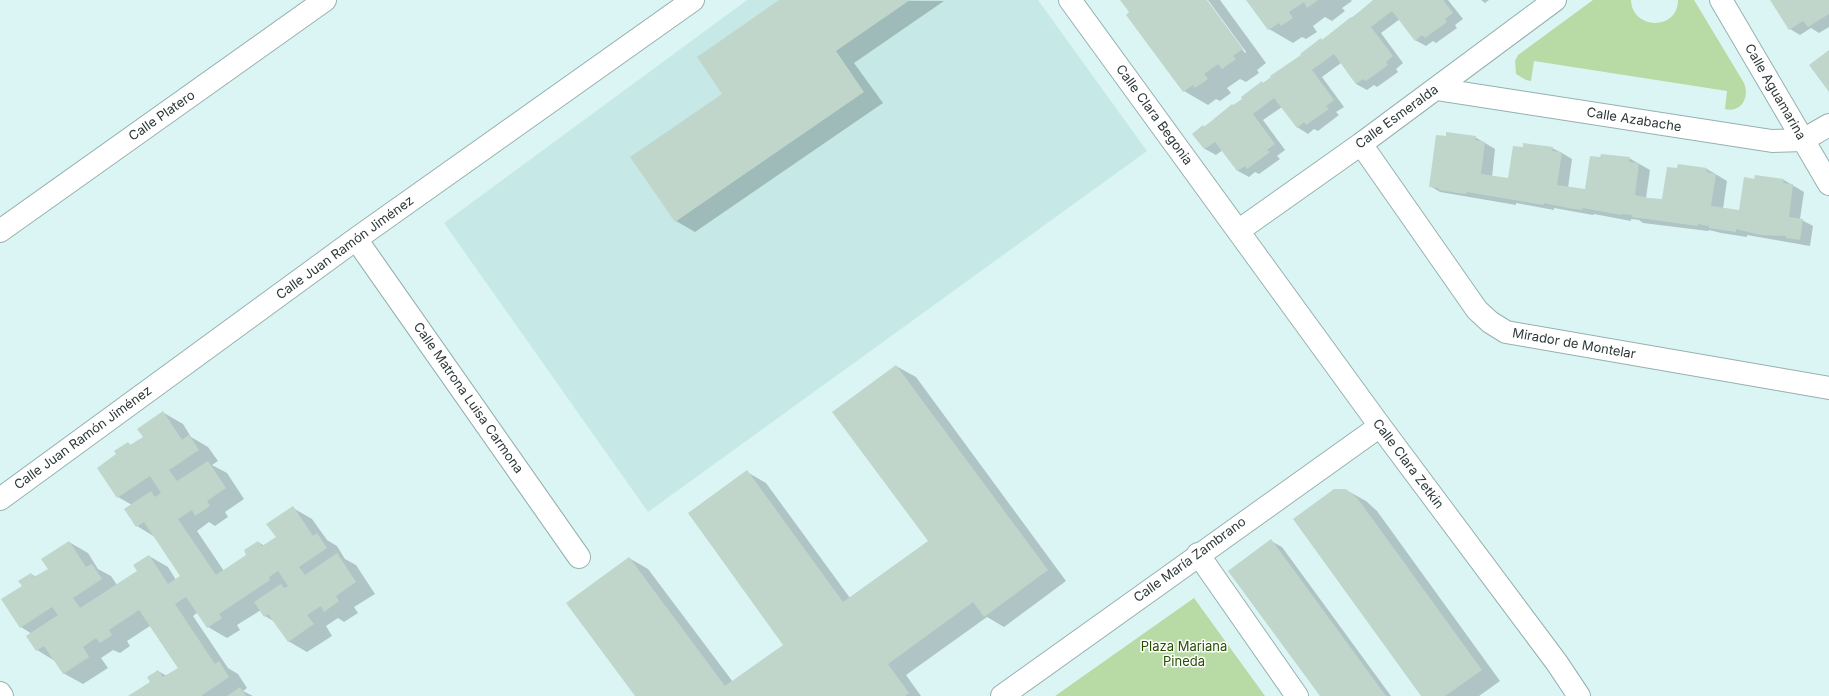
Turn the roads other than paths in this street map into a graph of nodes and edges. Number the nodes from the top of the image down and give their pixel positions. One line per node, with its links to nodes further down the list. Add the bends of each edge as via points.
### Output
1 (325, 0): 11 (street, Calle Platero)
2 (1070, 0): 12 (street, Calle Clara Begonia)
3 (1555, 0): 6 (street, Calle Esmeralda)
4 (1722, 0): 8 (street, Calle Aguamarina)
5 (685, 2): 13 (street, Calle Juan Ramón Jiménez)
6 (1436, 89): 8 (street, Calle Azabache, via 1772,141); 9 (street, Calle Esmeralda)
7 (1829, 125): 8 (street, Calle Azabache)
8 (1803, 140): 10 (street, Calle Aguamarina)
9 (1361, 144): 12 (street, Calle Esmeralda); 14 (street, Mirador de Montelar, via 1477,310 1506,332)
10 (1829, 184)
11 (0, 231)
12 (1238, 231): 15 (street, Calle Clara Zetkin)
13 (356, 239): 16 (street, Calle Juan Ramón Jiménez); 18 (street, Calle Matrona Luisa Carmona)
14 (1829, 388)
15 (1380, 426): 17 (street, Calle María Zambrano); 23 (street, Calle Clara Zetkin, via 1553,656)
16 (0, 499)
17 (1198, 554): 21 (street, Calle María Zambrano); 22 (street)
18 (579, 557)
19 (0, 693): 20 (street)
20 (2, 696)
21 (1002, 696)
22 (1298, 696)
23 (1579, 696)

